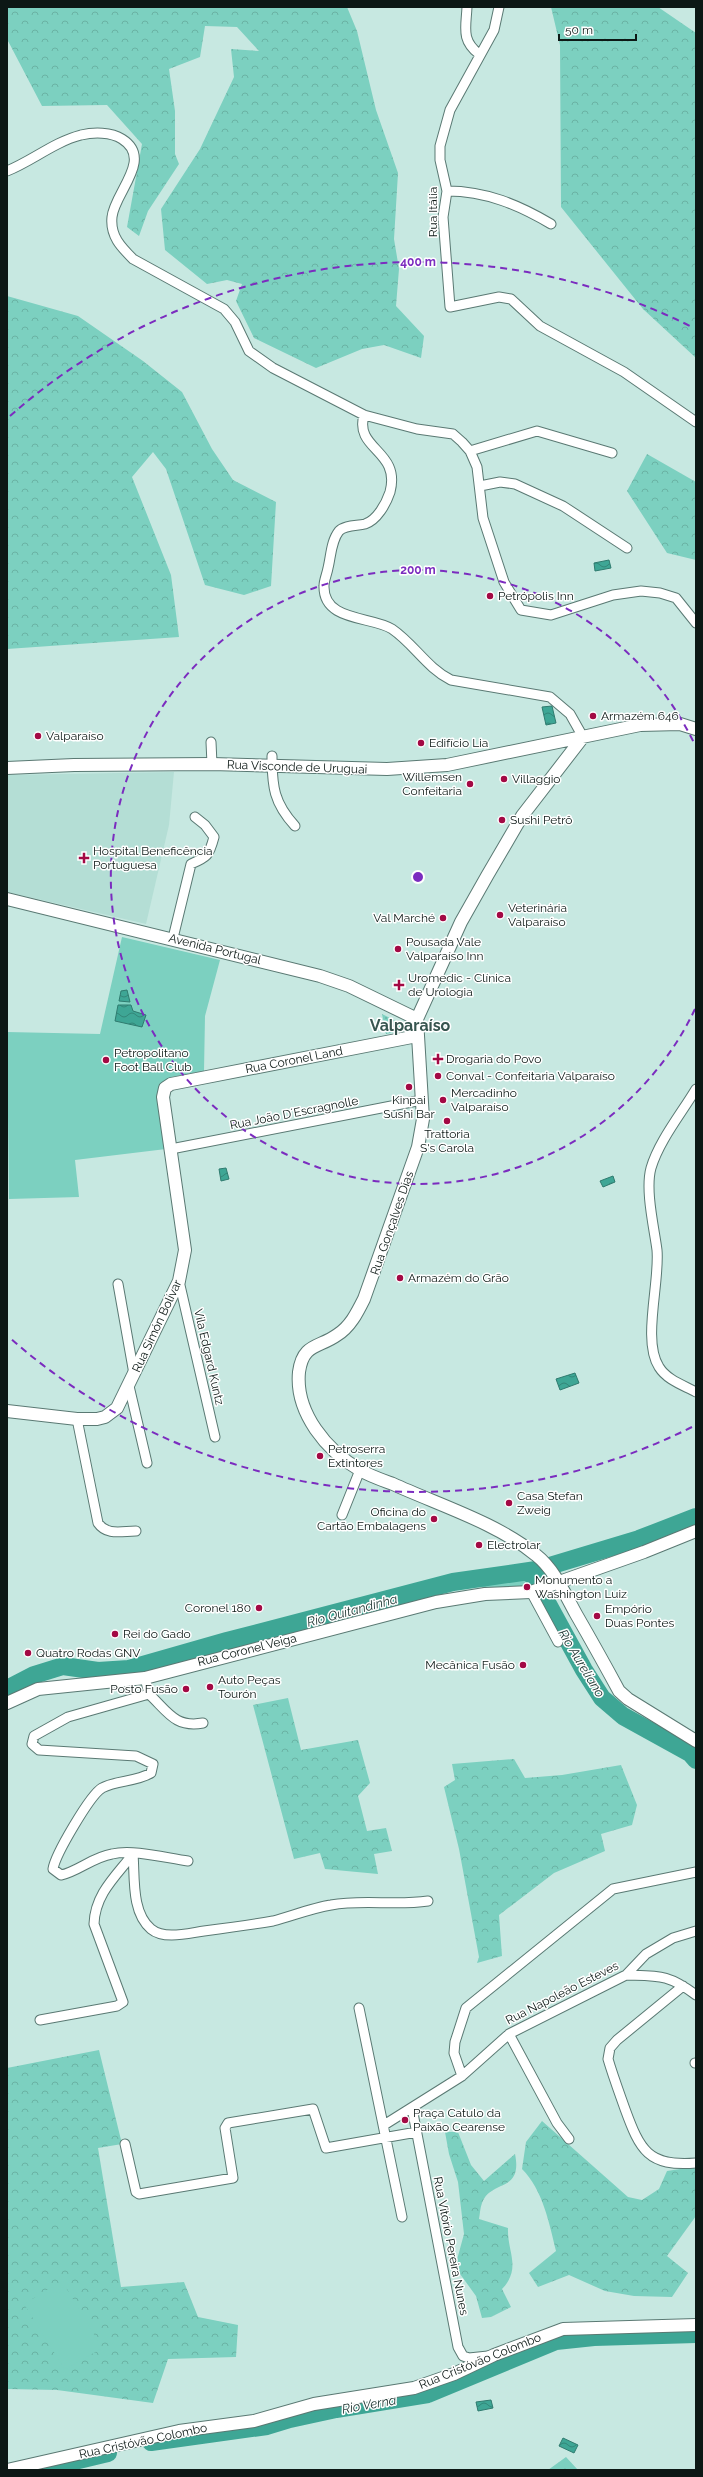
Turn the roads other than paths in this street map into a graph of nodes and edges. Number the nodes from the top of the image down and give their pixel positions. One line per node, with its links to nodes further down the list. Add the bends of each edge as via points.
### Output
1 (467, 7): 3 (street, via 466,40)
2 (499, 7): 3 (street, Rua Itália, via 494,30)
3 (479, 54): 5 (street, Rua Itália, via 450,110 440,146 440,160)
4 (7, 171): 7 (street, via 80,136 108,134 126,141 132,149 134,166 116,202 112,217 114,236 122,248 133,259 224,309 236,322 249,351 258,359)
5 (447, 191): 6 (street, via 474,193 509,202); 8 (street, Rua Itália, via 443,217 450,308 498,297 511,299 540,326 624,372)
6 (552, 224)
7 (364, 415): 9 (street, via 417,429 452,434); 15 (street, via 361,424 363,434 389,462 393,475 390,493 376,518 365,524 341,530 334,538 324,586 328,600 335,610 350,617 369,620 392,629 408,641 438,673 451,680 550,697 570,714)
8 (696, 422)
9 (470, 451): 10 (street, via 537,431); 11 (street, via 477,467)
10 (612, 453)
11 (480, 486): 12 (street, via 500,482 515,484 563,506); 13 (street, via 483,518 504,582 521,610 551,615 612,595 641,591 676,598)
12 (627, 548)
13 (696, 623)
14 (696, 728): 15 (street, Rua Visconde de Uruguai, via 680,724 640,725)
15 (583, 737): 17 (street, Rua Visconde de Uruguai, via 430,767 387,770); 24 (street, Rua Gonçalves Dias, via 522,816 462,922)
16 (211, 742): 18 (street)
17 (272, 760): 18 (street, Rua Visconde de Uruguai); 21 (street, via 274,789 279,806)
18 (212, 764): 19 (street, Rua Visconde de Uruguai)
19 (7, 768)
20 (195, 817): 23 (street, via 205,825 214,838 204,859 191,864)
21 (295, 826)
22 (7, 899): 23 (street, Avenida Portugal)
23 (173, 938): 24 (street, Avenida Portugal, via 320,976 348,986)
24 (417, 1019): 25 (street, Rua Gonçalves Dias)
25 (417, 1036): 26 (street, Rua Coronel Land); 28 (street, Rua Gonçalves Dias)
26 (171, 1084): 29 (street, Rua Simón Bolívar, via 165,1088 163,1097)
27 (696, 1089): 34 (street, via 658,1152 649,1183 657,1252 657,1287 651,1336 655,1358 659,1367 672,1380)
28 (422, 1100): 29 (street, Rua João D´Escragnolle); 39 (street, Rua Gonçalves Dias, via 423,1119 418,1146 364,1300 352,1321 337,1336 313,1346 304,1357 300,1372 303,1406 316,1430 334,1450)
29 (171, 1149): 30 (street, Rua Simón Bolívar, via 185,1250)
30 (180, 1281): 32 (street, Rua Simón Bolívar); 37 (street, Vila Edgard Kuntz)
31 (118, 1284): 32 (street)
32 (134, 1374): 33 (street, Rua Simón Bolívar)
33 (129, 1386): 36 (street, Rua Simón Bolívar, via 123,1400 111,1413 96,1419); 38 (street)
34 (696, 1392)
35 (7, 1411): 36 (street, Rua Simón Bolívar)
36 (77, 1419): 42 (street, via 98,1523 102,1530 109,1532)
37 (215, 1437)
38 (148, 1462)
39 (360, 1470): 40 (street); 43 (street, Rua Gonçalves Dias, via 490,1527 541,1559)
40 (342, 1515)
41 (696, 1530): 43 (street, Rua Coronel Veiga)
42 (136, 1531)
43 (559, 1584): 44 (street, Rua Coronel Veiga); 50 (street, Rua Gonçalves Dias, via 619,1691 628,1699)
44 (531, 1592): 45 (street); 46 (street, Rua Coronel Veiga, via 485,1594 436,1602)
45 (558, 1642)
46 (145, 1678): 47 (street); 48 (street, Rua Coronel Veiga, via 38,1689)
47 (149, 1694): 49 (street, via 179,1723 188,1726); 51 (street, via 68,1717 38,1733 32,1740 32,1744 38,1750 136,1756 153,1764 151,1773 145,1777 100,1789 84,1810 56,1857 53,1869 61,1875 67,1874 89,1861 113,1853)
48 (7, 1703)
49 (203, 1723)
50 (694, 1737)
51 (133, 1854): 52 (street); 54 (street, via 138,1907 144,1922 152,1930 163,1934 183,1934 272,1921 331,1905 404,1904); 60 (street, via 100,1896 94,1912 94,1924 123,2002 117,2006)
52 (188, 1861)
53 (696, 1872): 62 (street, via 613,1889 466,2008 454,2053)
54 (428, 1901)
55 (696, 1931): 56 (street, Rua Napoleão Esteves, via 673,1938 646,1954)
56 (626, 1975): 57 (street, via 662,1976); 61 (street, Rua Napoleão Esteves)
57 (683, 1986): 58 (street); 69 (street, via 617,2040 610,2048 608,2059 636,2139 645,2152 661,2162)
58 (696, 1995)
59 (359, 2008): 64 (street)
60 (40, 2020)
61 (509, 2034): 62 (street, Rua Napoleão Esteves); 67 (street, via 557,2123)
62 (462, 2076): 63 (street, Rua Napoleão Esteves)
63 (412, 2108): 64 (street, Rua Napoleão Esteves); 65 (street, Rua Vitório Pereira Nunes)
64 (384, 2125): 66 (street)
65 (417, 2132): 66 (street); 72 (street, Rua Vitório Pereira Nunes, via 460,2352 469,2358)
66 (386, 2137): 68 (street, via 326,2148 314,2111 309,2109 228,2123 225,2128 233,2178 139,2194 136,2192); 70 (street)
67 (569, 2139)
68 (125, 2144)
69 (696, 2163)
70 (402, 2217)
71 (696, 2326): 72 (street, Rua Cristóvão Colombo, via 563,2329)
72 (494, 2355): 73 (street, Rua Cristóvão Colombo, via 454,2374 414,2388 314,2404 254,2421 179,2431)
73 (7, 2470)

